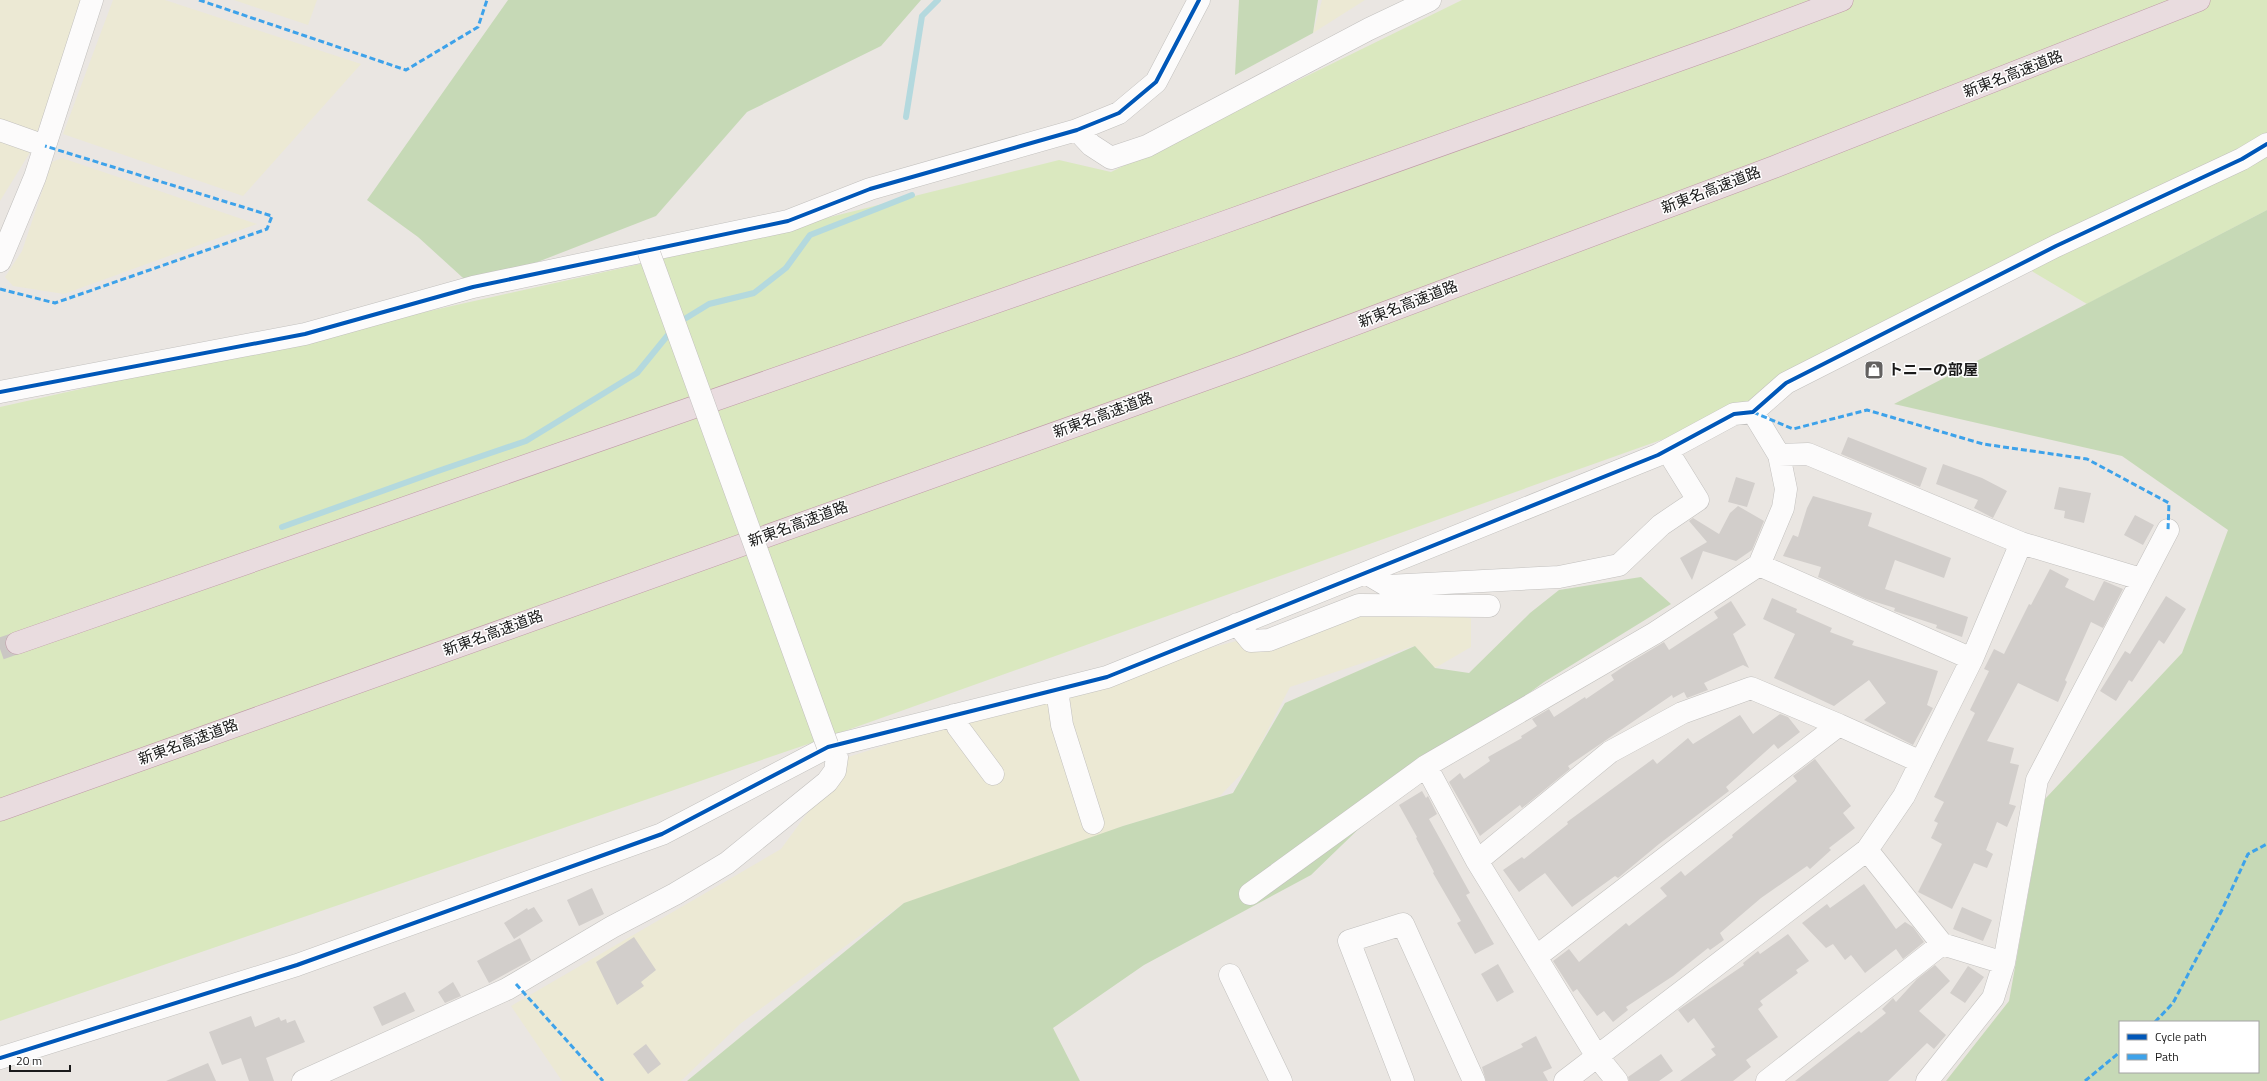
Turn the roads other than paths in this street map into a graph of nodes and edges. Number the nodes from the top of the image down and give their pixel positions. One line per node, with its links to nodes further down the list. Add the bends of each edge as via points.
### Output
1 (92, 0): 9 (street)
2 (1199, 0): 7 (street, via 1156,82 1119,113)
3 (1430, 0): 7 (street, via 1368,29 1148,146 1111,158 1091,145)
4 (1842, 0): 23 (highway, via 1194,233)
5 (2199, 0): 32 (highway, 新東名高速道路, via 1774,167 1243,366)
6 (0, 130): 9 (street)
7 (1077, 130): 10 (street, via 870,189 788,221)
8 (2267, 144): 13 (street, via 2242,159 2056,246 1793,380)
9 (45, 146): 11 (street)
10 (648, 250): 12 (street, via 473,287 305,334); 28 (street, bridge)
11 (0, 262)
12 (0, 392)
13 (1753, 412): 14 (street, via 1734,414); 15 (street)
14 (1667, 450): 19 (street); 19 (street, via 1698,500 1661,525 1619,565 1559,577 1388,586)
15 (1779, 455): 17 (street, via 1808,454); 18 (street, via 1786,489 1783,508)
16 (2168, 530): 20 (street)
17 (2021, 542): 20 (street); 24 (street)
18 (1759, 565): 24 (street); 30 (street, via 1655,633)
19 (1366, 573): 22 (street)
20 (2141, 580): 39 (street, via 2037,780)
21 (1489, 606): 22 (street, via 1359,605 1269,640 1251,642)
22 (1237, 624): 25 (street, via 1106,677)
23 (17, 643)
24 (1972, 659): 29 (street)
25 (1057, 690): 26 (street); 33 (street, via 1062,725)
26 (954, 715): 28 (street); 31 (street, via 958,727)
27 (1839, 725): 29 (street); 35 (street, via 1751,688 1682,713 1610,752); 38 (street)
28 (828, 747): 42 (street, via 662,834 297,965); 43 (street, via 837,757 835,771 827,782 727,863 507,989)
29 (1921, 762): 34 (street, via 1904,796)
30 (1426, 766): 35 (street); 36 (street)
31 (993, 774)
32 (0, 810)
33 (1093, 823)
34 (1868, 850): 37 (street); 41 (street)
35 (1478, 861): 38 (street)
36 (1250, 894)
37 (1942, 944): 39 (street); 49 (street)
38 (1537, 956): 41 (street)
39 (2004, 963): 50 (street, via 1994,998)
40 (1230, 975): 44 (street)
41 (1596, 1056): 47 (street); 48 (street)
42 (0, 1058)
43 (303, 1081)
44 (1281, 1081)
45 (1403, 1081): 46 (street, via 1349,941 1404,924)
46 (1474, 1081)
47 (1565, 1081)
48 (1617, 1081)
49 (1768, 1081)
50 (1927, 1081)

